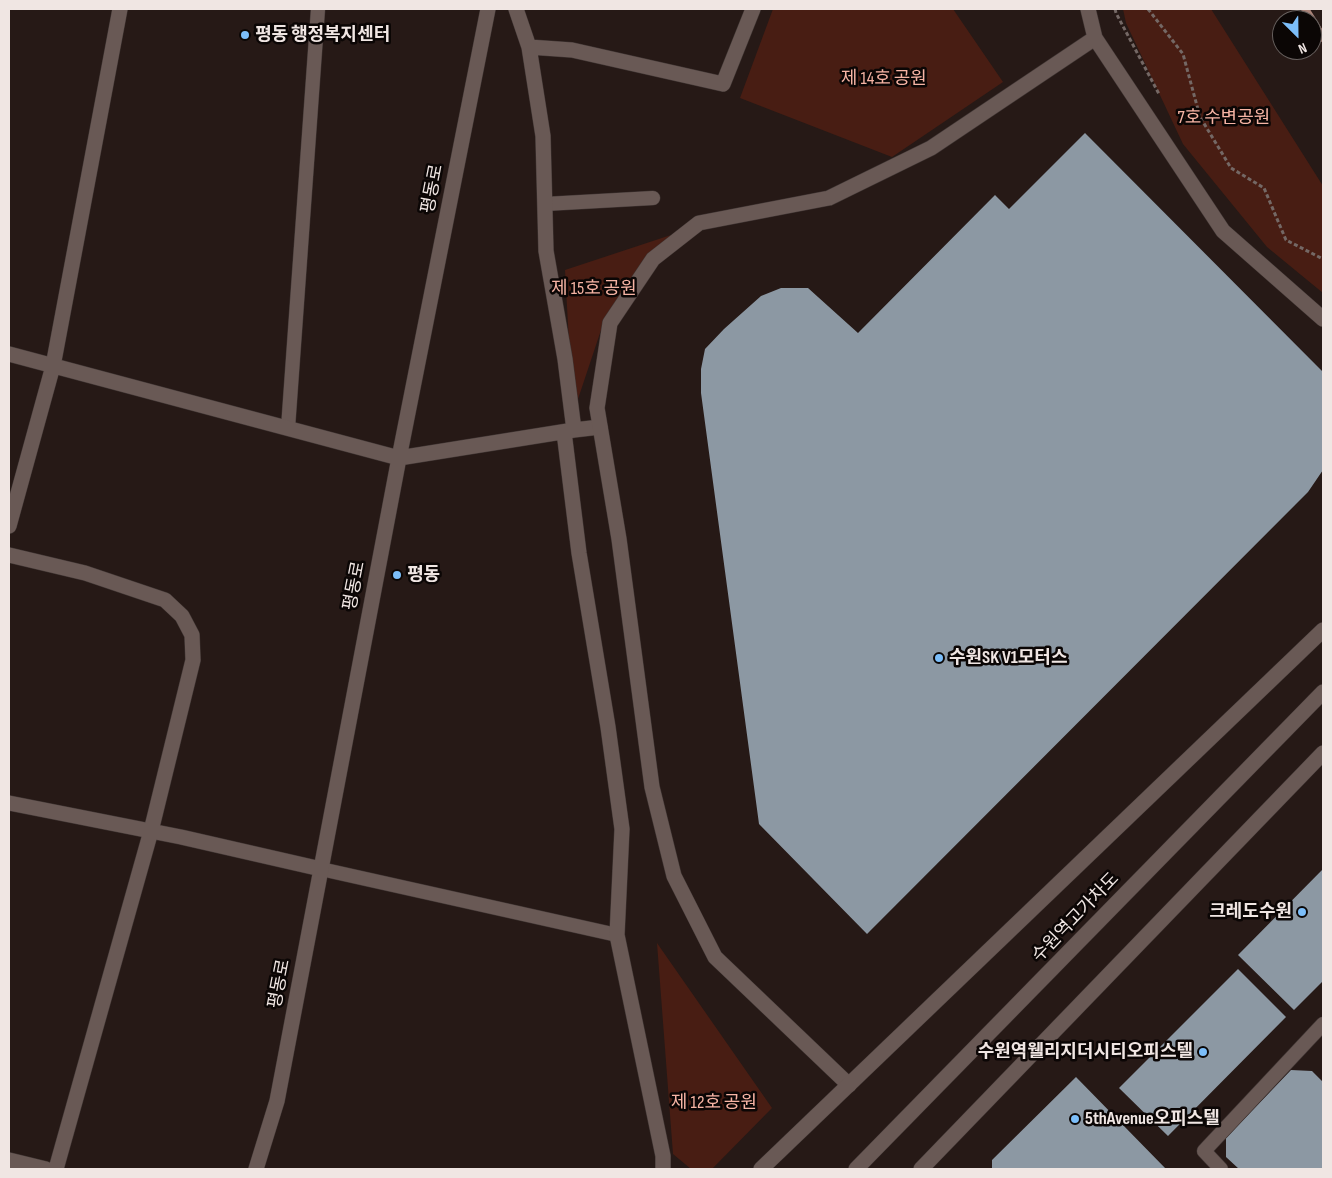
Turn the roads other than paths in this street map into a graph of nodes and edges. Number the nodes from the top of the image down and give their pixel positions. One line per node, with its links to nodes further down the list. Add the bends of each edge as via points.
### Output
1 (120, 9): 13 (street)
2 (318, 9): 15 (lane)
3 (488, 9): 17 (street, 평동로)
4 (516, 9): 8 (street)
5 (753, 9): 8 (street, via 723,84 572,50)
6 (1088, 9): 7 (street)
7 (1095, 38): 11 (street, via 1223,231); 14 (street, via 931,148 829,198 699,223 653,259 610,323 597,408)
8 (529, 47): 10 (street, via 542,136)
9 (653, 198): 10 (lane)
10 (545, 204): 16 (street, via 546,251 565,359)
11 (1323, 320)
12 (9, 354): 13 (street)
13 (53, 366): 15 (street); 18 (street)
14 (600, 427): 16 (street); 28 (street, via 619,540 652,788 674,876 715,957)
15 (288, 428): 17 (street)
16 (569, 431): 17 (street); 26 (street, via 578,553 622,829)
17 (399, 458): 25 (street, 평동로)
18 (9, 526)
19 (9, 555): 24 (street, via 85,573 164,600 182,616 192,635 193,660)
20 (1323, 630): 28 (street)
21 (1323, 692): 36 (street, 수원역고가차도)
22 (1323, 753): 30 (street)
23 (9, 803): 24 (street)
24 (151, 831): 25 (street); 32 (street)
25 (321, 869): 26 (lane); 33 (street, 평동로, via 277,1101)
26 (617, 935): 34 (street)
27 (1320, 1033): 37 (lane, via 1204,1152)
28 (848, 1085): 35 (street)
29 (9, 1160): 31 (street)
30 (927, 1167)
31 (46, 1169)
32 (56, 1169)
33 (256, 1169)
34 (663, 1169)
35 (761, 1169)
36 (856, 1169)
37 (1221, 1169)

